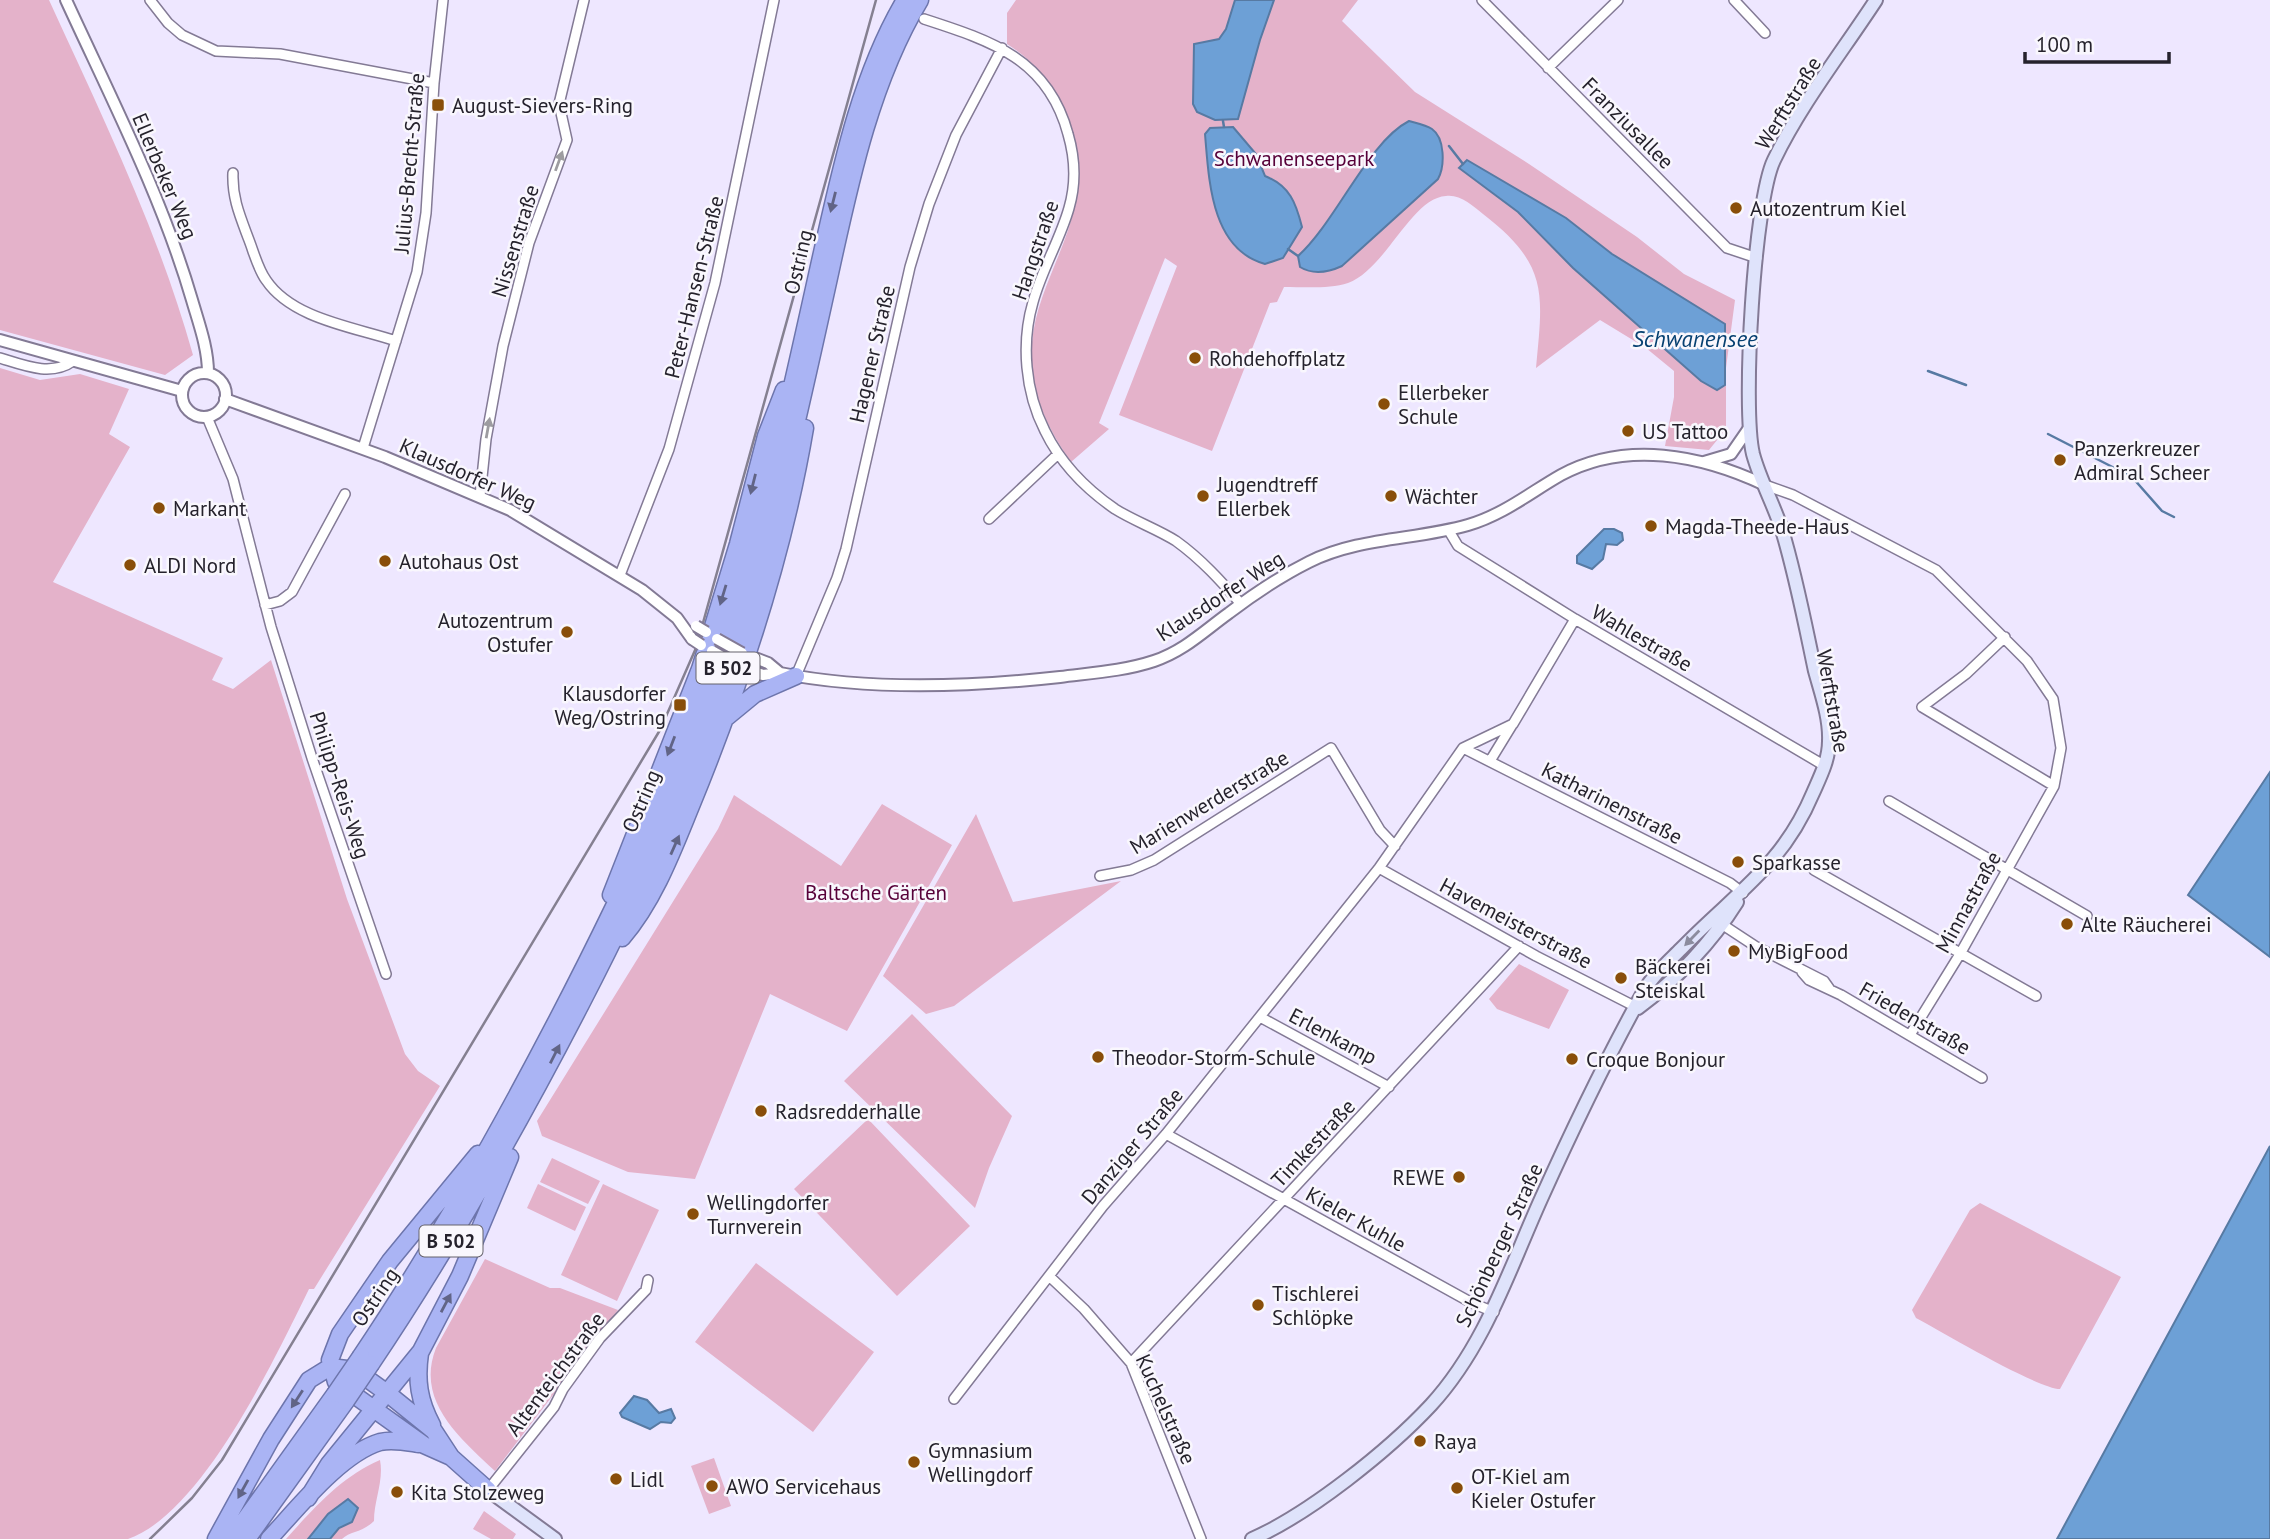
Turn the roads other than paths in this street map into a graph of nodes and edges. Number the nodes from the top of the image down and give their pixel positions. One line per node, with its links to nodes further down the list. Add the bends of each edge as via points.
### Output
1 (66, 0): 25 (street, Ellerbeker Weg, via 144,172 185,276 207,353)
2 (150, 0): 16 (street, via 182,35 216,51 281,54)
3 (443, 0): 16 (street, Julius-Brecht-Straße)
4 (584, 0): 35 (street, Nissenstraße, one-way to 4, via 503,346 530,243 567,140 559,104)
5 (774, 0): 38 (street, Peter-Hansen-Straße, via 712,296 669,449)
6 (905, 0): 24 (highway, Ostring / B 502, one-way to 24, via 887,35 856,123)
7 (920, 0): 23 (highway, Ostring / B 502, via 899,39 869,123)
8 (1482, 0): 15 (street, Franziusallee)
9 (1618, 0): 15 (street)
10 (1734, 0): 13 (street)
11 (1876, 0): 18 (main road, Werftstraße, via 1773,161 1764,192)
12 (924, 19): 14 (street, Hangstraße)
13 (1765, 33)
14 (1002, 48): 31 (street, Hangstraße, via 1043,80 1062,111 1073,152 1070,206 1033,302 1027,342 1034,405); 45 (street, Hagener Straße, via 956,135 929,204 910,267 846,549 837,578)
15 (1549, 68): 18 (street, Franziusallee, via 1727,248)
16 (434, 83): 20 (street, Julius-Brecht-Straße, via 426,214 417,272)
17 (233, 173): 20 (street, via 236,208 264,278 278,295 309,312)
18 (1757, 258): 29 (main road, Werftstraße)
19 (0, 340): 22 (street)
20 (396, 341): 30 (street, Julius-Brecht-Straße)
21 (0, 358): 22 (street, via 36,369 64,367)
22 (73, 361): 26 (street)
23 (810, 363): 44 (highway, via 794,485); 62 (highway, Ostring / B 502, via 764,551 712,717 668,824)
24 (795, 371): 43 (highway, one-way to 43, via 771,419); 62 (highway, Ostring / B 502, via 714,673)
25 (208, 373): 26 (street, via 191,377); 27 (street, via 222,382)
26 (182, 391): 28 (street, via 190,412)
27 (225, 399): 28 (street, via 219,411); 30 (street, Klausdorfer Weg)
28 (207, 416): 40 (street, Philipp-Reis-Weg, via 233,479)
29 (1749, 428): 32 (street, via 1731,454); 33 (main road, Werftstraße)
30 (363, 449): 35 (street, Klausdorfer Weg)
31 (1058, 454): 36 (street); 39 (street, Hangstraße, via 1115,509 1175,541 1207,565)
32 (1702, 463): 33 (street, Klausdorfer Weg); 37 (street, Klausdorfer Weg, via 1636,453 1598,460 1561,475 1499,513)
33 (1765, 485): 42 (street, Klausdorfer Weg, via 1937,570); 50 (main road, Werftstraße, via 1820,712)
34 (345, 494): 40 (street, via 292,592)
35 (480, 496): 38 (street, Klausdorfer Weg)
36 (989, 519)
37 (1449, 531): 39 (street, Klausdorfer Weg, via 1330,552); 41 (street, Wahlestraße, via 1458,545)
38 (620, 575): 43 (street, Klausdorfer Weg)
39 (1241, 604): 45 (street, Klausdorfer Weg, via 1179,650 1153,661 1104,671 936,684)
40 (265, 605): 64 (street, Philipp-Reis-Weg)
41 (1575, 619): 47 (street); 50 (street, Wahlestraße)
42 (2006, 637): 51 (street, Klausdorfer Weg, via 2053,699 2061,748); 51 (street, via 1922,707)
43 (705, 639): 44 (street, Klausdorfer Weg, bridge); 62 (highway, one-way to 62, via 682,719 603,916)
44 (743, 661): 45 (street, Klausdorfer Weg, via 764,675); 46 (highway)
45 (788, 675): 46 (highway, via 755,694)
46 (723, 722): 62 (highway, one-way to 46, via 628,932 655,886)
47 (1513, 724): 48 (street); 49 (street)
48 (1462, 747): 49 (street, Katharinenstraße); 53 (street, Danziger Straße)
49 (1490, 761): 58 (street, Katharinenstraße)
50 (1825, 766): 58 (main road, Schönberger Straße, via 1791,838)
51 (2054, 786): 56 (street, Minnastraße)
52 (1889, 801): 56 (street)
53 (1395, 846): 54 (street, Danziger Straße); 57 (street, Marienwerderstraße, via 1380,830 1331,748 1154,860)
54 (1379, 868): 61 (street, Havemeisterstraße); 67 (street, Danziger Straße)
55 (1814, 870): 63 (street)
56 (2005, 871): 59 (street); 63 (street, Minnastraße)
57 (1100, 876)
58 (1743, 893): 60 (main road, Schönberger Straße); 66 (main road, Schönberger Straße, one-way to 66, via 1657,974)
59 (2087, 916)
60 (1723, 925): 66 (main road, Schönberger Straße); 68 (street, Friedenstraße, via 1809,980)
61 (1520, 946): 66 (street, Havemeisterstraße); 70 (street, Timkestraße)
62 (599, 954): 71 (highway, Ostring / B 502, one-way to 62); 72 (highway, Ostring / B 502)
63 (1960, 954): 65 (street); 68 (street, Minnastraße)
64 (386, 974)
65 (2036, 996)
66 (1638, 1008): 77 (main road, Schönberger Straße, via 1610,1053)
67 (1260, 1017): 70 (street, Erlenkamp); 73 (street, Danziger Straße)
68 (1910, 1035): 69 (street, Friedenstraße)
69 (1982, 1078)
70 (1390, 1087): 74 (street, Timkestraße)
71 (524, 1115): 78 (highway, one-way to 71, via 477,1238); 79 (highway, Ostring / B 502, via 445,1251)
72 (496, 1134): 79 (highway, Ostring / B 502); 81 (highway, via 390,1261 340,1334)
73 (1166, 1134): 74 (street, Kieler Kuhle); 75 (street, Danziger Straße)
74 (1284, 1199): 77 (street, Kieler Kuhle); 80 (street, Timkestraße)
75 (1049, 1276): 80 (street, Kuchelstraße); 84 (street, Danziger Straße)
76 (648, 1279): 89 (street, Altenteichstraße, via 646,1290 600,1338 554,1407)
77 (1494, 1312): 97 (main road, Schönberger Straße, via 1432,1404 1364,1465 1303,1511)
78 (421, 1351): 82 (highway); 86 (highway, via 419,1393)
79 (366, 1360): 83 (highway, Ostring / B 502, bridge)
80 (1131, 1363): 96 (street, Kuchelstraße)
81 (330, 1367): 82 (highway, via 355,1370); 85 (highway, via 336,1382); 91 (highway, one-way to 91, via 309,1380)
82 (387, 1392): 85 (highway); 86 (highway)
83 (340, 1398): 92 (highway, Ostring / B 502); 93 (highway, Ostring / B 502)
84 (954, 1399)
85 (374, 1409): 87 (highway); 90 (highway)
86 (434, 1431): 88 (highway)
87 (424, 1445): 88 (highway); 90 (highway, via 388,1441 371,1446)
88 (451, 1457): 89 (highway)
89 (488, 1490): 95 (main road)
90 (308, 1498): 94 (highway)
91 (216, 1539)
92 (231, 1539)
93 (247, 1539)
94 (269, 1539)
95 (555, 1539)
96 (1201, 1539)
97 (1252, 1539)

